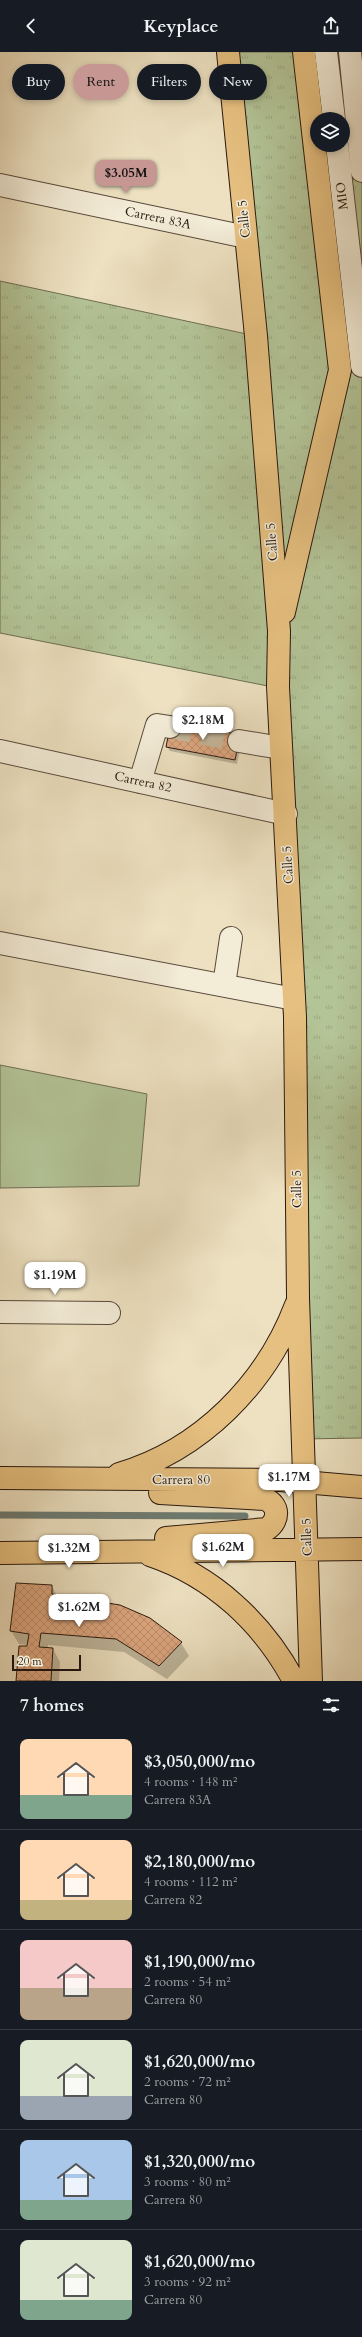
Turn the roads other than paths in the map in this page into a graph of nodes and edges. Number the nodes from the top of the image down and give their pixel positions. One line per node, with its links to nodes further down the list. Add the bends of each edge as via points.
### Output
1 (228, 52): 9 (main road, Calle 5)
2 (304, 52): 11 (main road)
3 (326, 52): 5 (street)
4 (350, 52): 7 (street, MIO)
5 (333, 112)
6 (338, 152): 10 (street, MIO)
7 (362, 171)
8 (0, 185): 9 (street, Carrera 83A)
9 (246, 237): 12 (main road, Calle 5, via 257,344)
10 (362, 361): 11 (street)
11 (340, 370): 12 (main road)
12 (279, 631): 15 (main road, Calle 5)
13 (170, 727): 17 (street, via 157,725)
14 (239, 741): 15 (street)
15 (281, 748): 18 (main road, Calle 5)
16 (0, 751): 17 (street, Carrera 82)
17 (140, 782): 18 (street, Carrera 82)
18 (286, 814): 22 (main road, Calle 5)
19 (231, 938): 21 (street)
20 (0, 944): 21 (street)
21 (224, 985): 22 (street)
22 (294, 999): 23 (main road, Calle 5)
23 (298, 1298): 27 (main road, via 270,1359 228,1410 173,1451 139,1467); 28 (main road, Calle 5)
24 (0, 1312): 25 (street)
25 (109, 1313)
26 (0, 1478): 27 (main road, Carrera 80)
27 (103, 1479): 28 (main road, Carrera 80); 32 (main road, via 152,1493 265,1499 275,1508 274,1523 267,1530 166,1538)
28 (305, 1481): 29 (main road, Carrera 80); 31 (main road, Calle 5)
29 (362, 1487)
30 (362, 1549): 31 (main road)
31 (307, 1550): 32 (main road); 35 (main road, Calle 5)
32 (137, 1551): 33 (main road); 34 (main road, via 177,1566 230,1600 261,1630)
33 (0, 1553)
34 (294, 1681)
35 (311, 1681)

